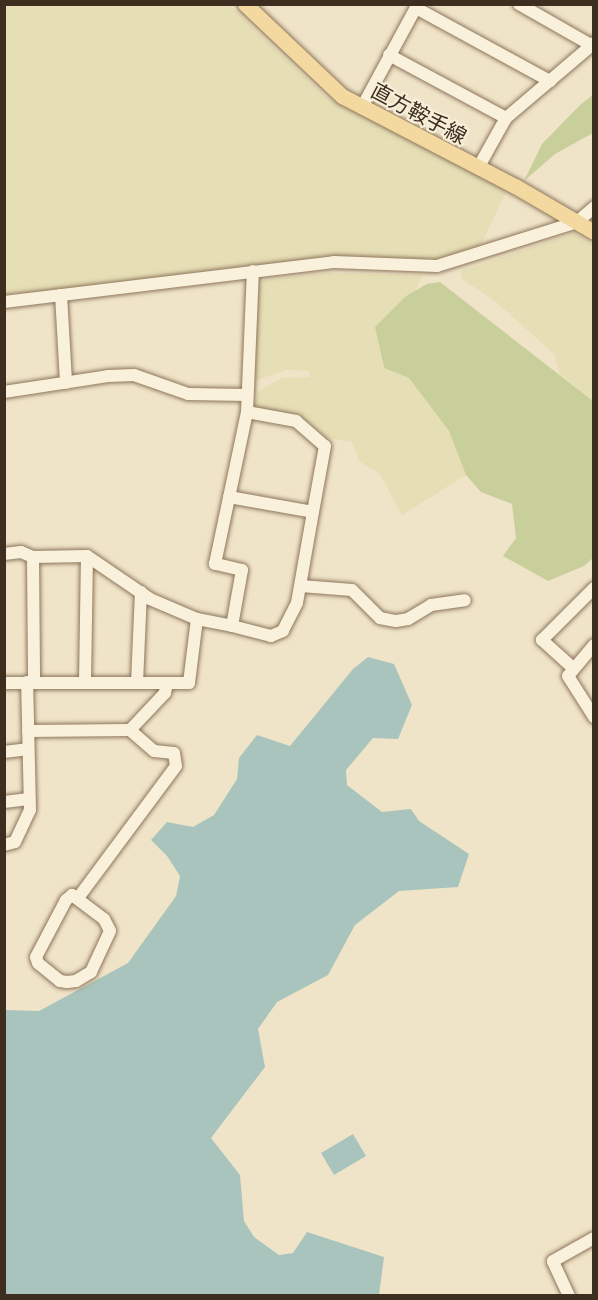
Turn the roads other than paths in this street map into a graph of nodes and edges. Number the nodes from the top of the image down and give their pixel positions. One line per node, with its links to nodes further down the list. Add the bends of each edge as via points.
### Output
1 (245, 4): 7 (main road, 直方鞍手線, via 325,83)
2 (519, 4): 4 (street)
3 (417, 6): 5 (street); 6 (street)
4 (592, 44): 6 (street)
5 (389, 55): 7 (street); 8 (street)
6 (550, 81): 8 (street)
7 (362, 107): 9 (main road, 直方鞍手線)
8 (506, 118): 9 (street)
9 (478, 168): 11 (main road, 直方鞍手線)
10 (594, 207): 11 (street)
11 (577, 222): 12 (main road, 直方鞍手線); 13 (street, via 437,266 334,262)
12 (594, 232)
13 (253, 271): 14 (street); 18 (street)
14 (61, 295): 15 (street); 16 (street)
15 (4, 302)
16 (66, 383): 17 (street); 18 (street, via 134,375 188,393)
17 (4, 392)
18 (247, 395): 19 (street)
19 (247, 412): 20 (street); 21 (street, via 297,421 326,446)
20 (229, 497): 21 (street); 30 (street, via 215,564 242,570)
21 (313, 512): 25 (street)
22 (4, 554): 24 (street, via 21,552)
23 (87, 556): 24 (street); 27 (street); 34 (street)
24 (33, 557): 33 (street)
25 (301, 586): 28 (street, via 352,590 380,618 396,621 408,619 431,605); 30 (street, via 283,631 271,636)
26 (594, 588): 32 (street, via 542,639)
27 (141, 592): 29 (street); 36 (street)
28 (465, 600)
29 (197, 619): 30 (street); 37 (street, via 189,683)
30 (232, 626)
31 (594, 645): 32 (street)
32 (573, 669): 38 (street, via 568,676)
33 (31, 682): 34 (street); 35 (street); 39 (street)
34 (85, 682): 36 (street)
35 (4, 683)
36 (137, 683): 37 (street)
37 (167, 683): 40 (street, via 165,693)
38 (594, 717)
39 (28, 730): 40 (street); 41 (street)
40 (130, 730): 46 (street, via 154,750 174,753 176,766)
41 (27, 749): 42 (street); 43 (street)
42 (4, 752)
43 (29, 799): 44 (street); 45 (street, via 30,810 15,842)
44 (4, 802)
45 (4, 845)
46 (78, 898): 46 (street, via 104,919 110,931 91,972 76,981 60,981 36,957 66,900 72,895)
47 (594, 1238): 48 (street, via 553,1261)
48 (569, 1296)

